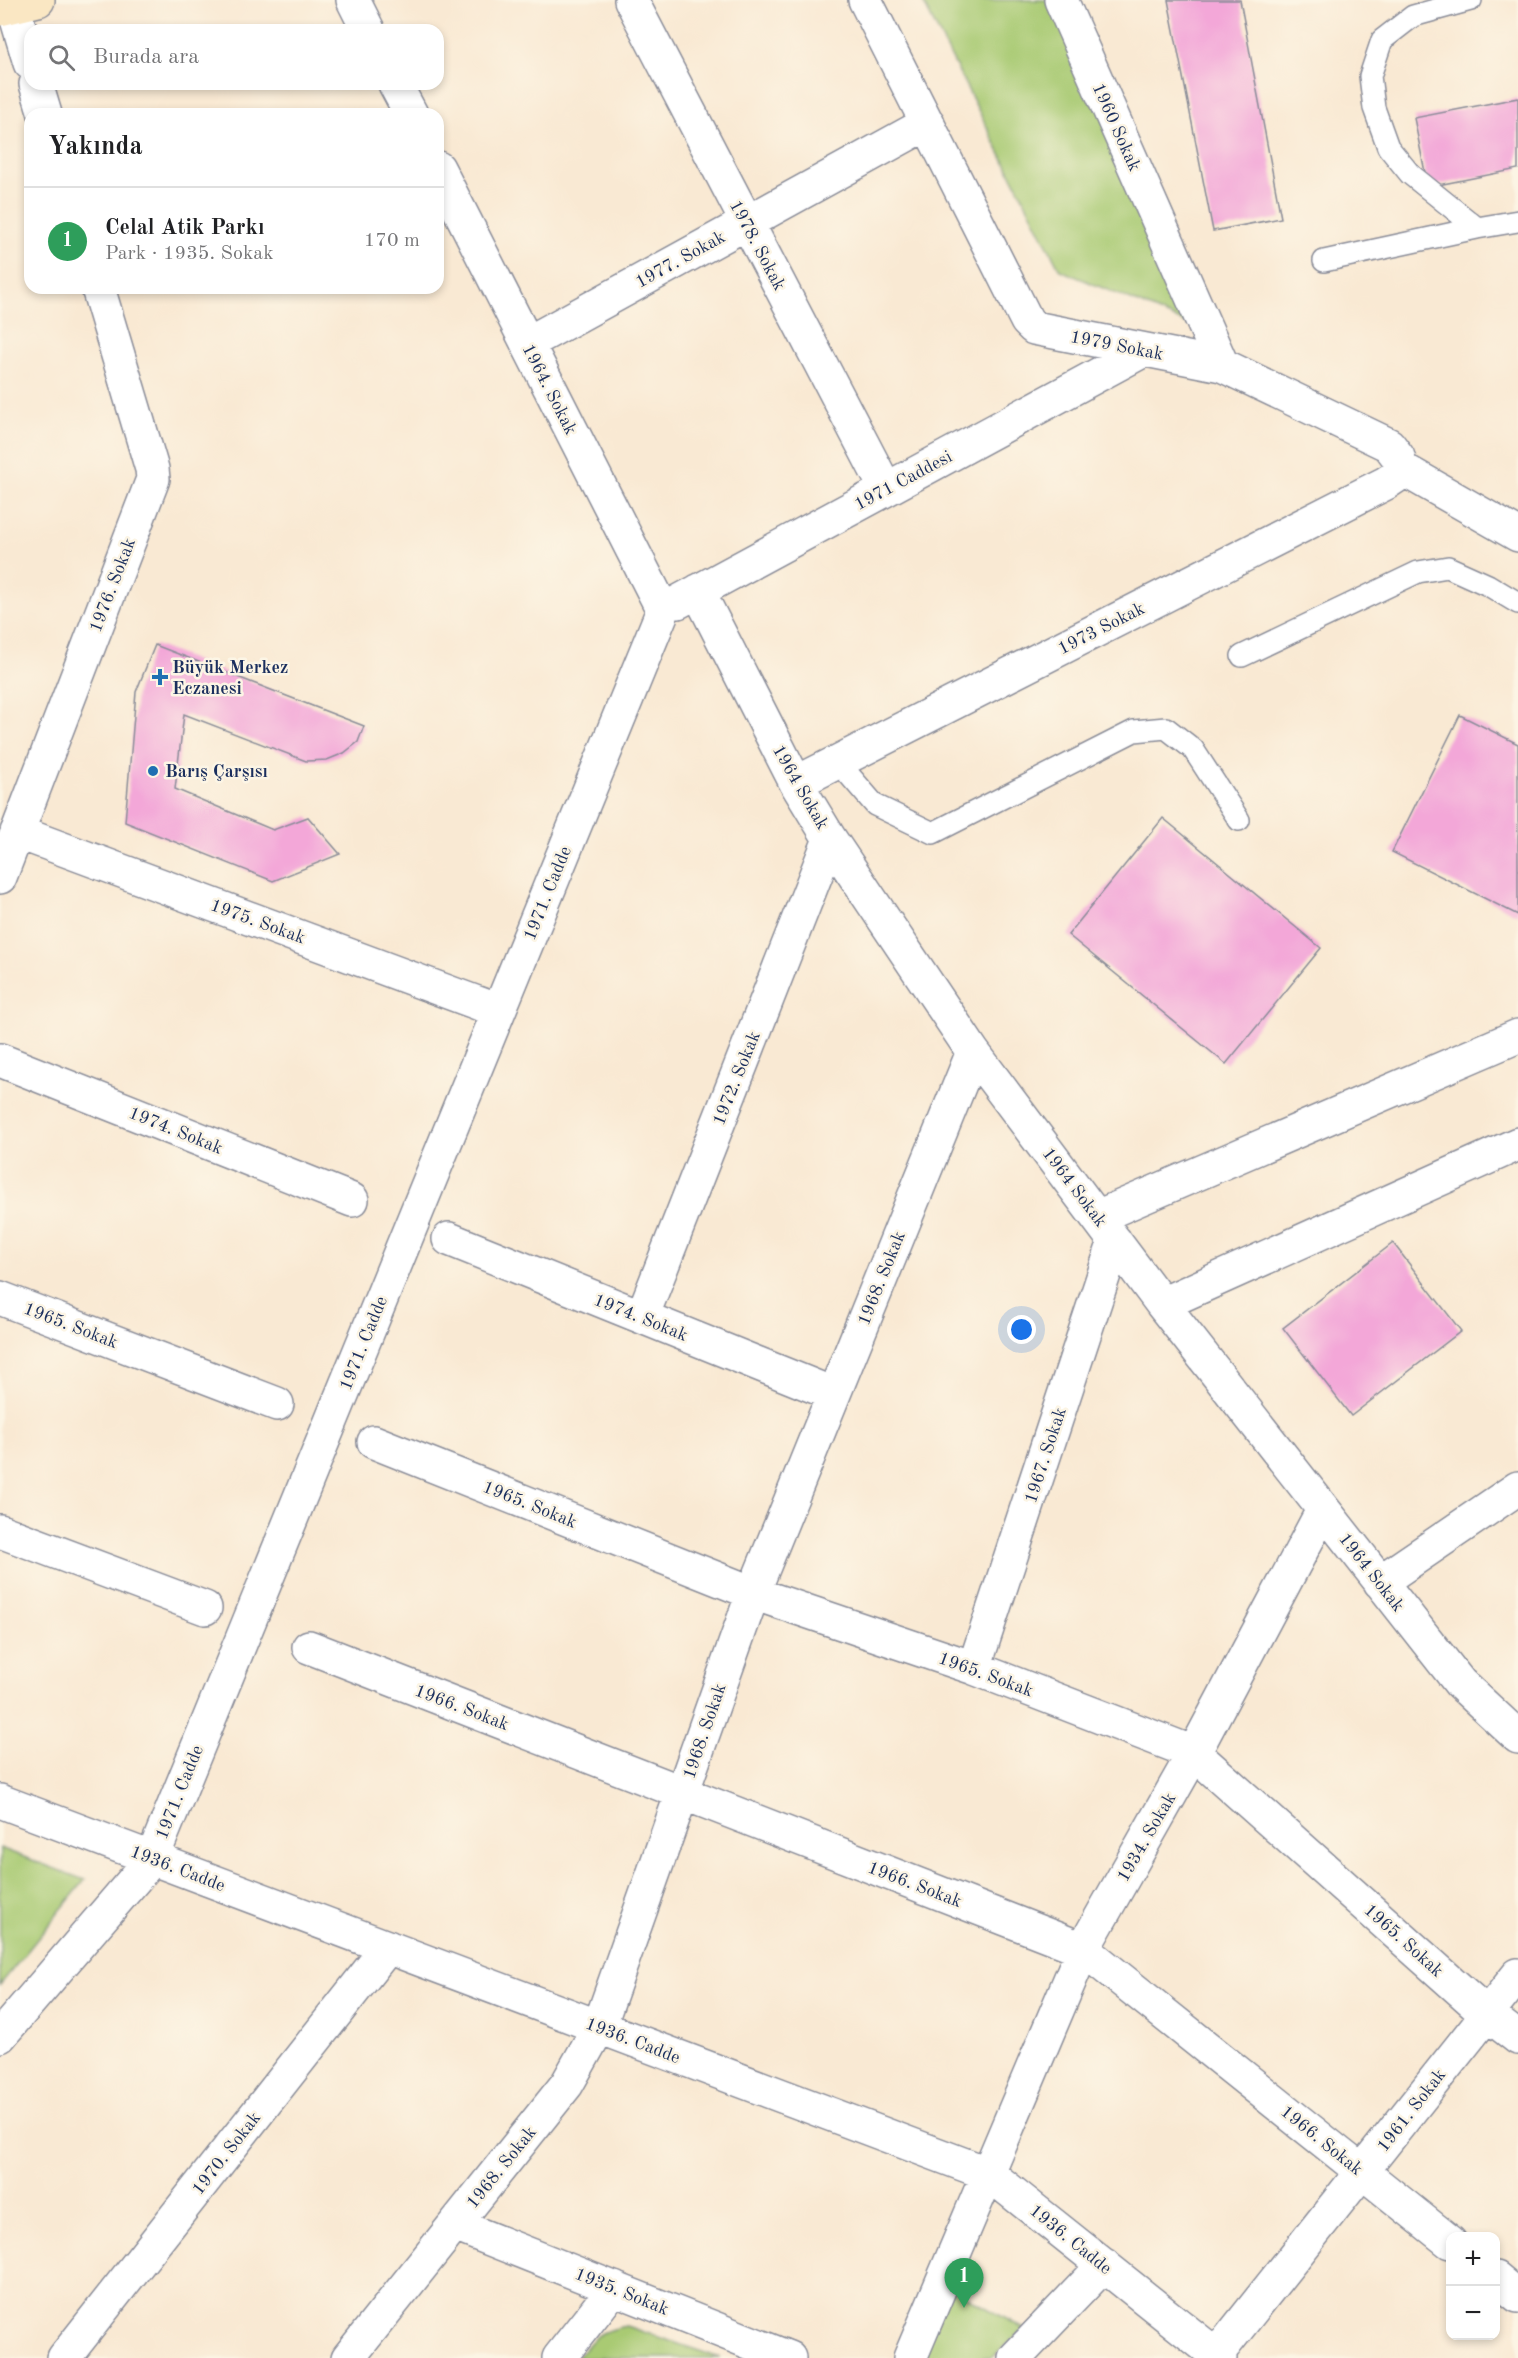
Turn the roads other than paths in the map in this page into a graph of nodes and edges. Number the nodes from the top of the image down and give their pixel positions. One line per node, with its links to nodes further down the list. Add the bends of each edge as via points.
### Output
1 (353, 0): 7 (street)
2 (631, 0): 16 (street, 1978. Sokak)
3 (865, 0): 13 (street, 1979 Sokak)
4 (1061, 0): 22 (street, 1960 Sokak)
5 (1472, 0): 17 (lane, via 1413,16 1382,40 1370,76 1374,108 1388,147 1410,174)
6 (17, 5): 8 (street)
7 (365, 24)
8 (24, 36)
9 (38, 90): 11 (street)
10 (398, 90): 12 (street)
11 (43, 108)
12 (408, 108)
13 (928, 123): 16 (street, 1977. Sokak); 21 (street, 1979 Sokak, via 1027,321 1042,331)
14 (444, 180): 20 (street, 1964. Sokak)
15 (1518, 221): 17 (lane)
16 (747, 223): 20 (street, 1977. Sokak); 24 (street, 1978. Sokak)
17 (1477, 228): 18 (lane)
18 (1324, 261)
19 (100, 294): 33 (street, 1976. Sokak, via 153,479)
20 (528, 343): 28 (street, 1964. Sokak)
21 (1144, 350): 22 (street, 1979 Sokak); 24 (street, 1971 Caddesi)
22 (1222, 365): 23 (street, 1979 Sokak, via 1389,446)
23 (1401, 468): 25 (street, 1979 Sokak); 30 (street, 1973 Sokak, via 1386,483)
24 (886, 489): 26 (street, 1971 Caddesi)
25 (1518, 535)
26 (698, 591): 28 (street, 1971 Caddesi); 31 (street, 1964 Sokak)
27 (1518, 603): 29 (lane, via 1448,567 1418,572)
28 (663, 610): 36 (street, 1971. Cadde)
29 (1242, 656)
30 (838, 762): 31 (street, 1973 Sokak); 32 (lane, via 875,805 933,833 1134,731 1166,728 1192,749)
31 (796, 783): 34 (street, 1964 Sokak)
32 (1239, 820)
33 (17, 832): 35 (street, 1976. Sokak); 36 (street, 1975. Sokak)
34 (830, 839): 38 (street, 1964 Sokak); 46 (street, 1972. Sokak)
35 (0, 877)
36 (499, 1011): 62 (street, 1971. Cadde)
37 (1518, 1036): 42 (street)
38 (973, 1052): 42 (street, 1964 Sokak); 47 (street, 1968. Sokak)
39 (0, 1060): 41 (street, 1974. Sokak)
40 (1518, 1144): 45 (street)
41 (352, 1200)
42 (1106, 1229): 45 (street, 1964 Sokak); 57 (street, 1967. Sokak)
43 (448, 1239): 46 (street, 1974. Sokak)
44 (0, 1298): 48 (street, 1965. Sokak)
45 (1162, 1304): 51 (street, 1964 Sokak)
46 (642, 1317): 47 (street, 1974. Sokak)
47 (833, 1394): 54 (street, 1968. Sokak)
48 (277, 1404)
49 (374, 1442): 54 (street, 1965. Sokak)
50 (1518, 1488): 53 (street)
51 (1323, 1510): 53 (street, 1964 Sokak); 59 (street, 1934. Sokak)
52 (0, 1531): 55 (street)
53 (1380, 1582): 58 (street, 1964 Sokak, via 1460,1683)
54 (753, 1593): 57 (street, 1965. Sokak); 60 (street, 1968. Sokak)
55 (205, 1608)
56 (309, 1647): 60 (street, 1966. Sokak)
57 (974, 1668): 59 (street, 1965. Sokak)
58 (1518, 1737)
59 (1194, 1753): 64 (street, 1934. Sokak); 66 (street, 1965. Sokak)
60 (682, 1793): 64 (street, 1966. Sokak); 67 (street, 1968. Sokak)
61 (0, 1801): 62 (street, 1936. Cadde)
62 (152, 1858): 63 (street, 1936. Cadde); 68 (street, 1971. Cadde)
63 (388, 1947): 67 (street, 1936. Cadde); 79 (street, 1970. Sokak)
64 (1083, 1949): 70 (street, 1966. Sokak); 71 (street, 1934. Sokak)
65 (1518, 1975): 66 (street, 1961. Sokak)
66 (1488, 2013): 69 (street, 1965. Sokak); 70 (street, 1961. Sokak)
67 (599, 2027): 71 (street, 1936. Cadde); 72 (street, 1968. Sokak, via 567,2084)
68 (0, 2036)
69 (1518, 2038)
70 (1362, 2172): 73 (street, 1966. Sokak); 78 (street, 1961. Sokak)
71 (989, 2174): 74 (street, 1936. Cadde); 83 (street)
72 (455, 2225): 76 (street, 1935. Sokak); 80 (street, 1968. Sokak)
73 (1446, 2239)
74 (1104, 2265): 78 (street, 1936. Cadde); 84 (street)
75 (1500, 2281): 77 (street)
76 (614, 2288): 81 (street); 82 (street, 1935. Sokak)
77 (1518, 2296)
78 (1217, 2357)
79 (64, 2358)
80 (348, 2358)
81 (559, 2358)
82 (789, 2358)
83 (910, 2358)
84 (1015, 2358)

